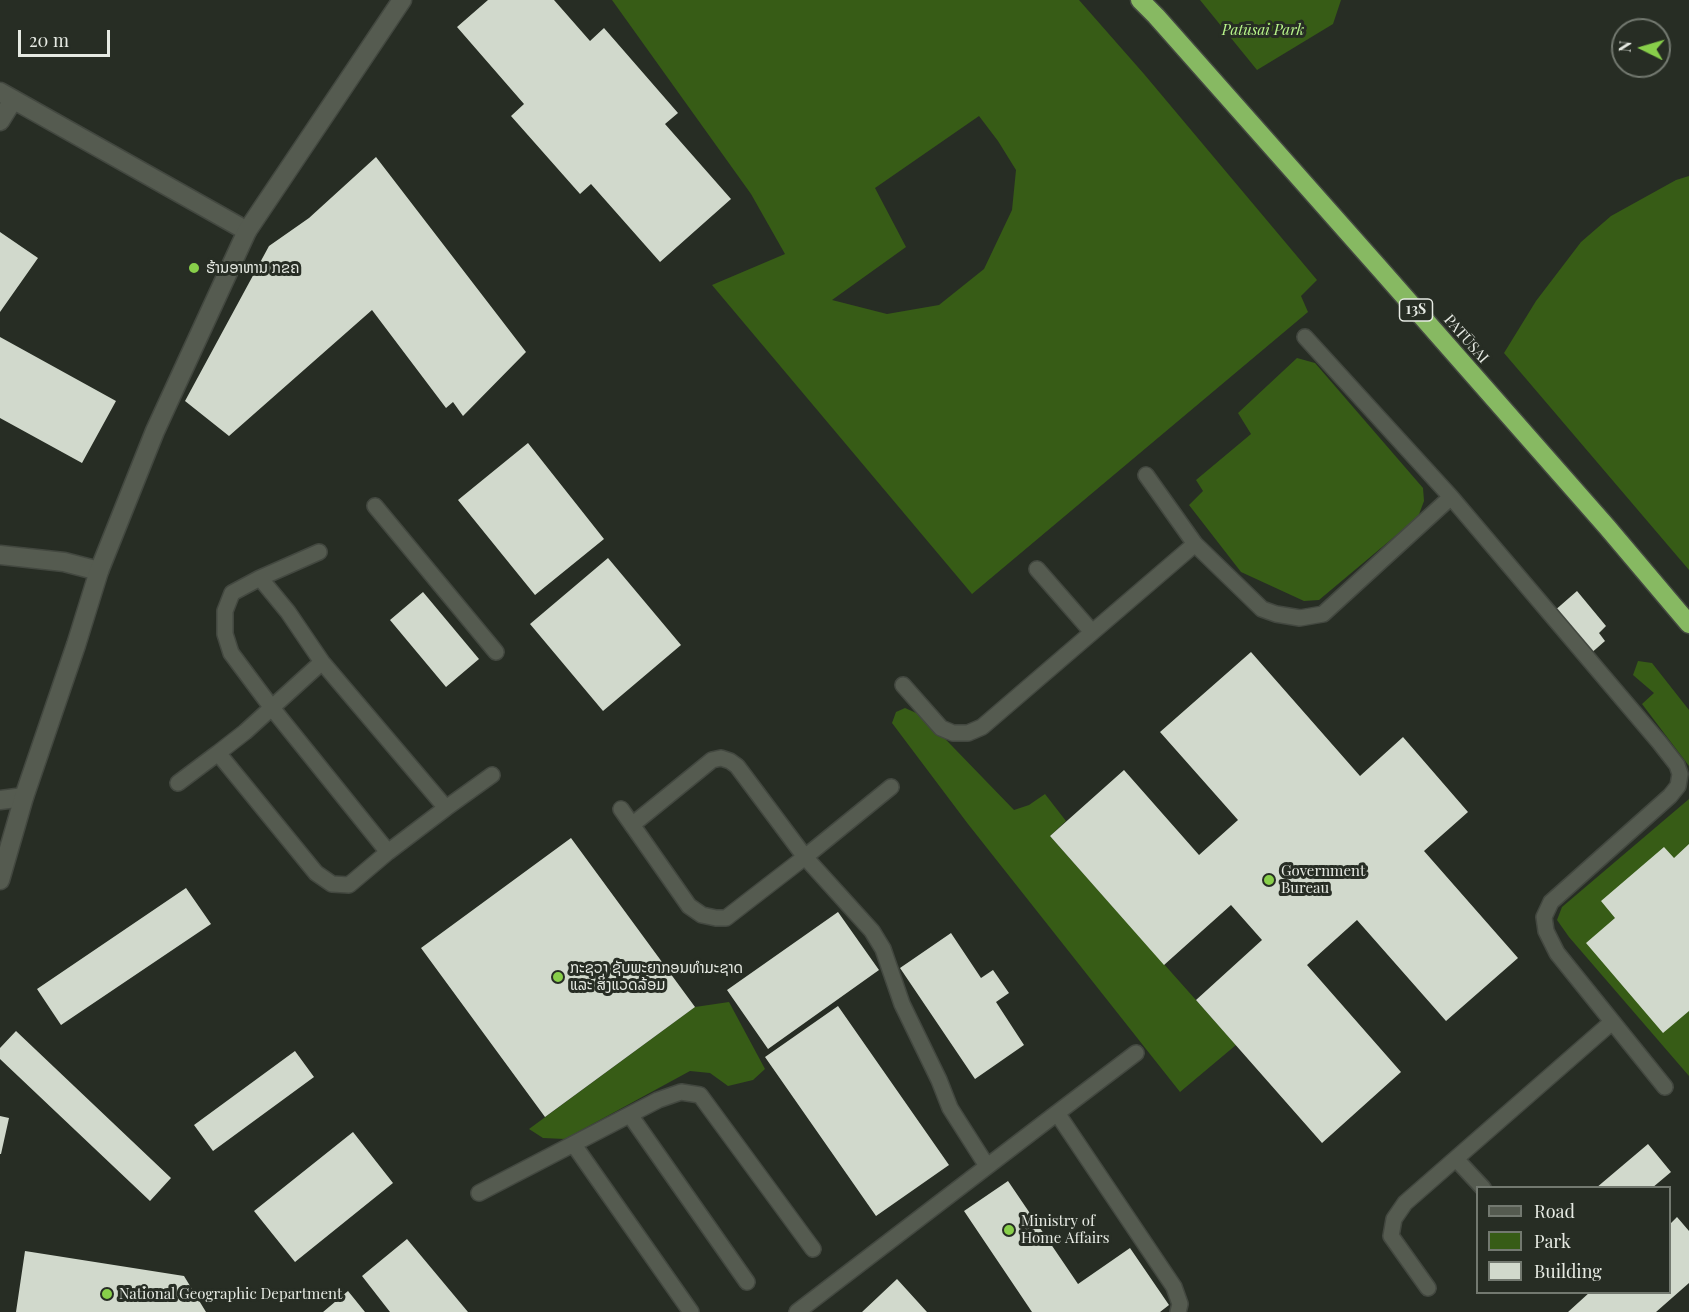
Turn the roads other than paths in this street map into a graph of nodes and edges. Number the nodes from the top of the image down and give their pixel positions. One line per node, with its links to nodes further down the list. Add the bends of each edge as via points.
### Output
1 (402, 0): 5 (street)
2 (1140, 0): 16 (highway, PATŪSAI / 13S)
3 (7, 96): 4 (street); 5 (street)
4 (0, 121)
5 (247, 231): 14 (street, via 154,431)
6 (1305, 337): 8 (lane)
7 (1146, 475): 10 (lane)
8 (1451, 497): 10 (lane, via 1323,614 1300,618 1262,609); 34 (lane, via 1652,732 1680,774 1678,786 1670,796 1551,902 1544,917 1557,953)
9 (375, 506): 18 (lane)
10 (1195, 544): 17 (lane)
11 (319, 552): 15 (lane)
12 (0, 555): 14 (street, via 64,562)
13 (1037, 569): 17 (lane)
14 (99, 571): 26 (street)
15 (260, 578): 19 (lane); 21 (lane, via 232,593 225,611 225,634 231,653)
16 (1689, 624)
17 (1092, 632): 20 (lane, via 982,727 968,733 941,728)
18 (496, 652)
19 (322, 662): 21 (lane); 28 (lane)
20 (903, 685)
21 (272, 708): 22 (lane); 31 (lane)
22 (218, 753): 24 (lane); 31 (lane, via 316,873 333,884 349,885)
23 (492, 775): 28 (lane)
24 (178, 783)
25 (891, 787): 32 (lane)
26 (24, 797): 27 (street); 33 (street)
27 (0, 800)
28 (446, 808): 31 (lane)
29 (621, 809): 30 (lane)
30 (632, 825): 32 (lane, via 689,906 716,918 726,918 739,910); 32 (lane, via 712,760 721,758 737,766)
31 (388, 852)
32 (806, 857): 41 (lane, via 883,948 902,1004 950,1108)
33 (0, 880)
34 (1612, 1022): 36 (lane); 40 (lane)
35 (1137, 1053): 37 (lane)
36 (1665, 1087)
37 (1057, 1113): 41 (lane); 49 (lane, via 1174,1287 1180,1304)
38 (630, 1115): 39 (lane); 44 (lane, via 681,1092 700,1095); 45 (lane)
39 (574, 1145): 43 (lane); 47 (lane)
40 (1456, 1159): 42 (lane); 46 (lane, via 1406,1203 1394,1219 1391,1236)
41 (987, 1166): 48 (lane)
42 (1481, 1186)
43 (479, 1193)
44 (813, 1249)
45 (747, 1282)
46 (1428, 1288)
47 (691, 1312)
48 (797, 1312)
49 (1178, 1312)

